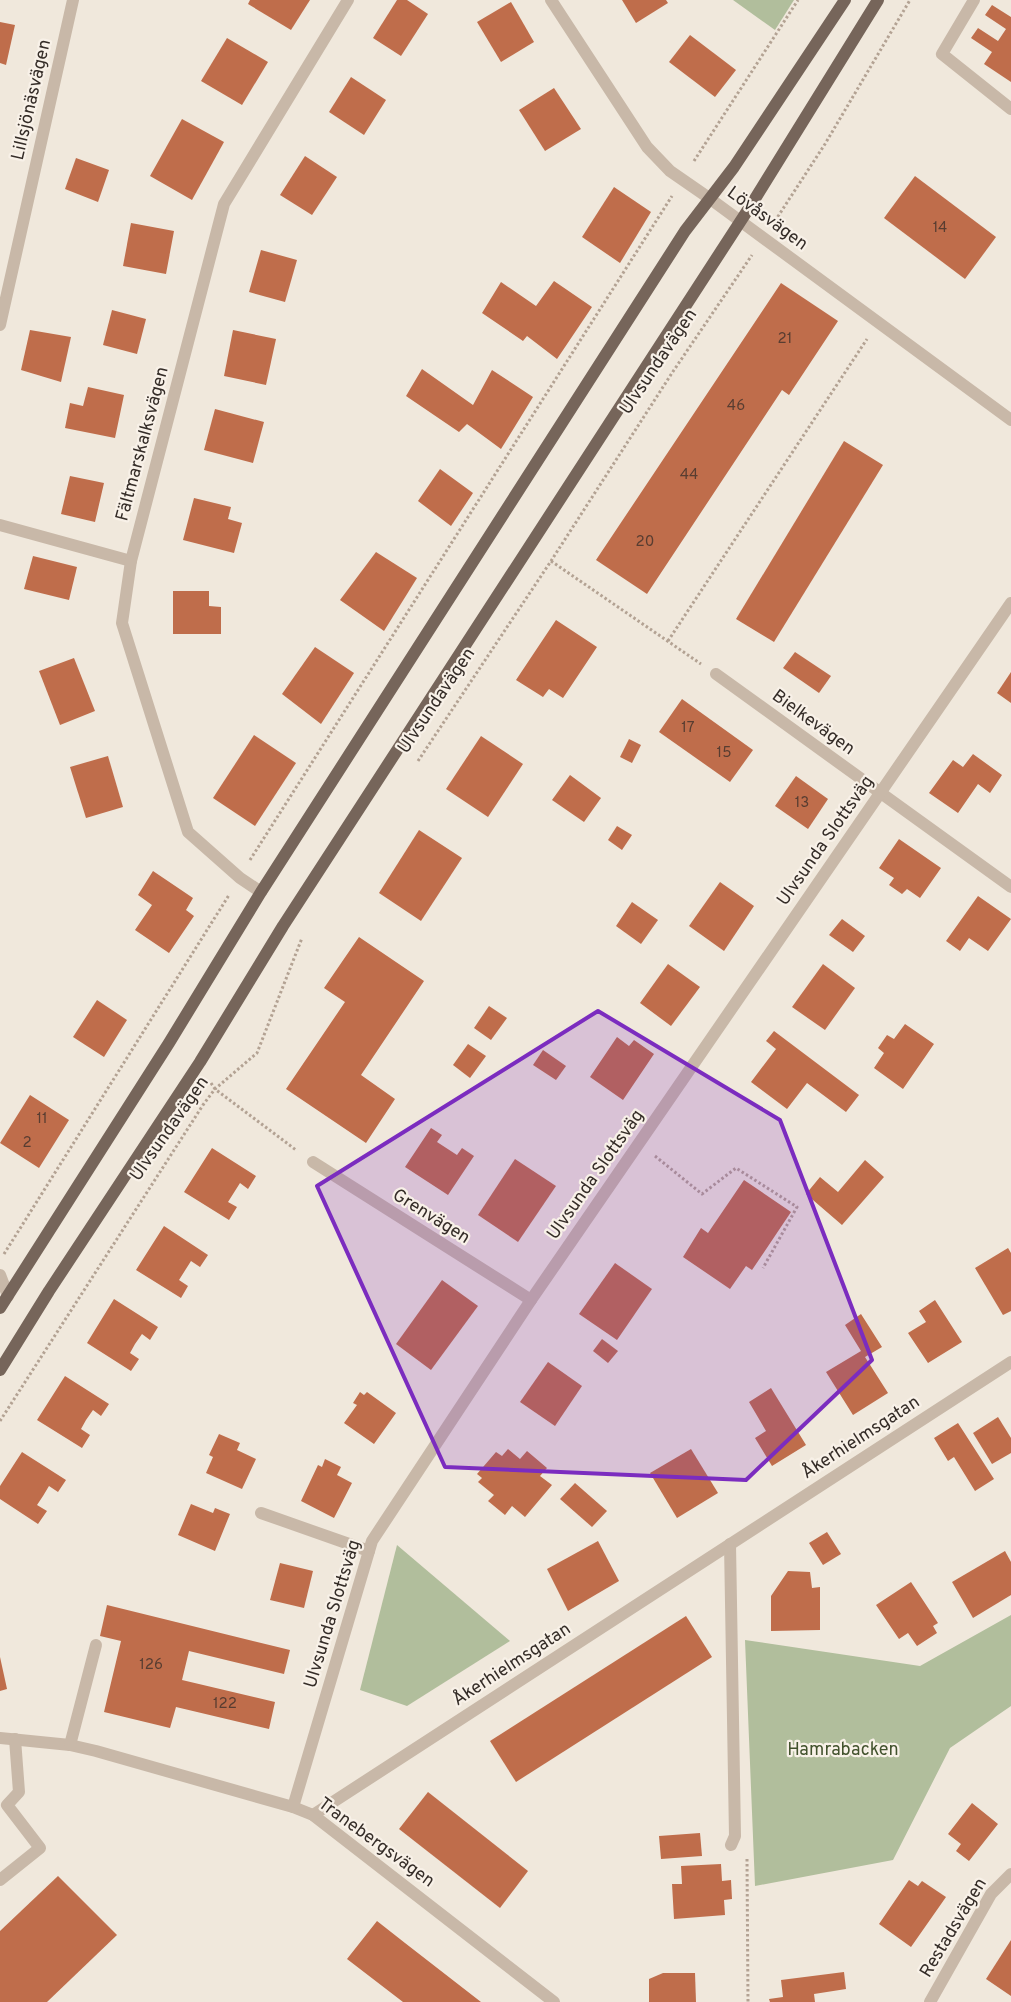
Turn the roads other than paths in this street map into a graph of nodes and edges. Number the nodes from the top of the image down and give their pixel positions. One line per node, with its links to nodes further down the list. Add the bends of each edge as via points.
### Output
1 (73, 0): 10 (street, Lillsjönäsvägen)
2 (348, 0): 13 (street, Fältmarskalksvägen, via 224,204)
3 (551, 0): 8 (street, Lövåsvägen, via 647,148 682,181)
4 (845, 0): 8 (main road, via 734,167)
5 (878, 0): 9 (main road, Ulvsundavägen)
6 (974, 0): 7 (street, via 942,54)
7 (1011, 109)
8 (709, 198): 9 (street, Lövåsvägen); 18 (main road)
9 (740, 220): 11 (street, Lövåsvägen); 25 (main road, Ulvsundavägen)
10 (0, 325)
11 (1011, 420)
12 (0, 525): 13 (street)
13 (131, 561): 18 (street, Fältmarskalksvägen, via 122,623 188,832 240,878)
14 (1011, 603): 16 (street, Ulvsunda Slottsväg)
15 (716, 674): 16 (street, Bielkevägen)
16 (880, 793): 17 (street, Bielkevägen); 22 (street, Ulvsunda Slottsväg)
17 (1011, 887)
18 (261, 892): 21 (main road)
19 (312, 1162): 22 (street, Grenvägen)
20 (0, 1275): 21 (street)
21 (8, 1296): 23 (main road)
22 (531, 1300): 28 (street, Ulvsunda Slottsväg, via 372,1540)
23 (0, 1308)
24 (1011, 1362): 27 (street, Åkerhielmsgatan)
25 (0, 1370)
26 (261, 1513): 28 (street)
27 (730, 1544): 35 (street, Åkerhielmsgatan); 36 (street, via 735,1836)
28 (369, 1551): 33 (street, Ulvsunda Slottsväg)
29 (96, 1645): 32 (street)
30 (1, 1739): 31 (street, Tranebergsvägen)
31 (15, 1739): 32 (street, Tranebergsvägen); 34 (street, via 19,1792)
32 (70, 1745): 33 (street, Tranebergsvägen)
33 (293, 1806): 35 (street, Tranebergsvägen)
34 (3, 1808): 38 (street, via 40,1848)
35 (313, 1815): 39 (street, Tranebergsvägen)
36 (731, 1845)
37 (1011, 1874): 40 (street, Restadsvägen, via 991,1894)
38 (0, 1880)
39 (554, 2002)
40 (930, 2002)

